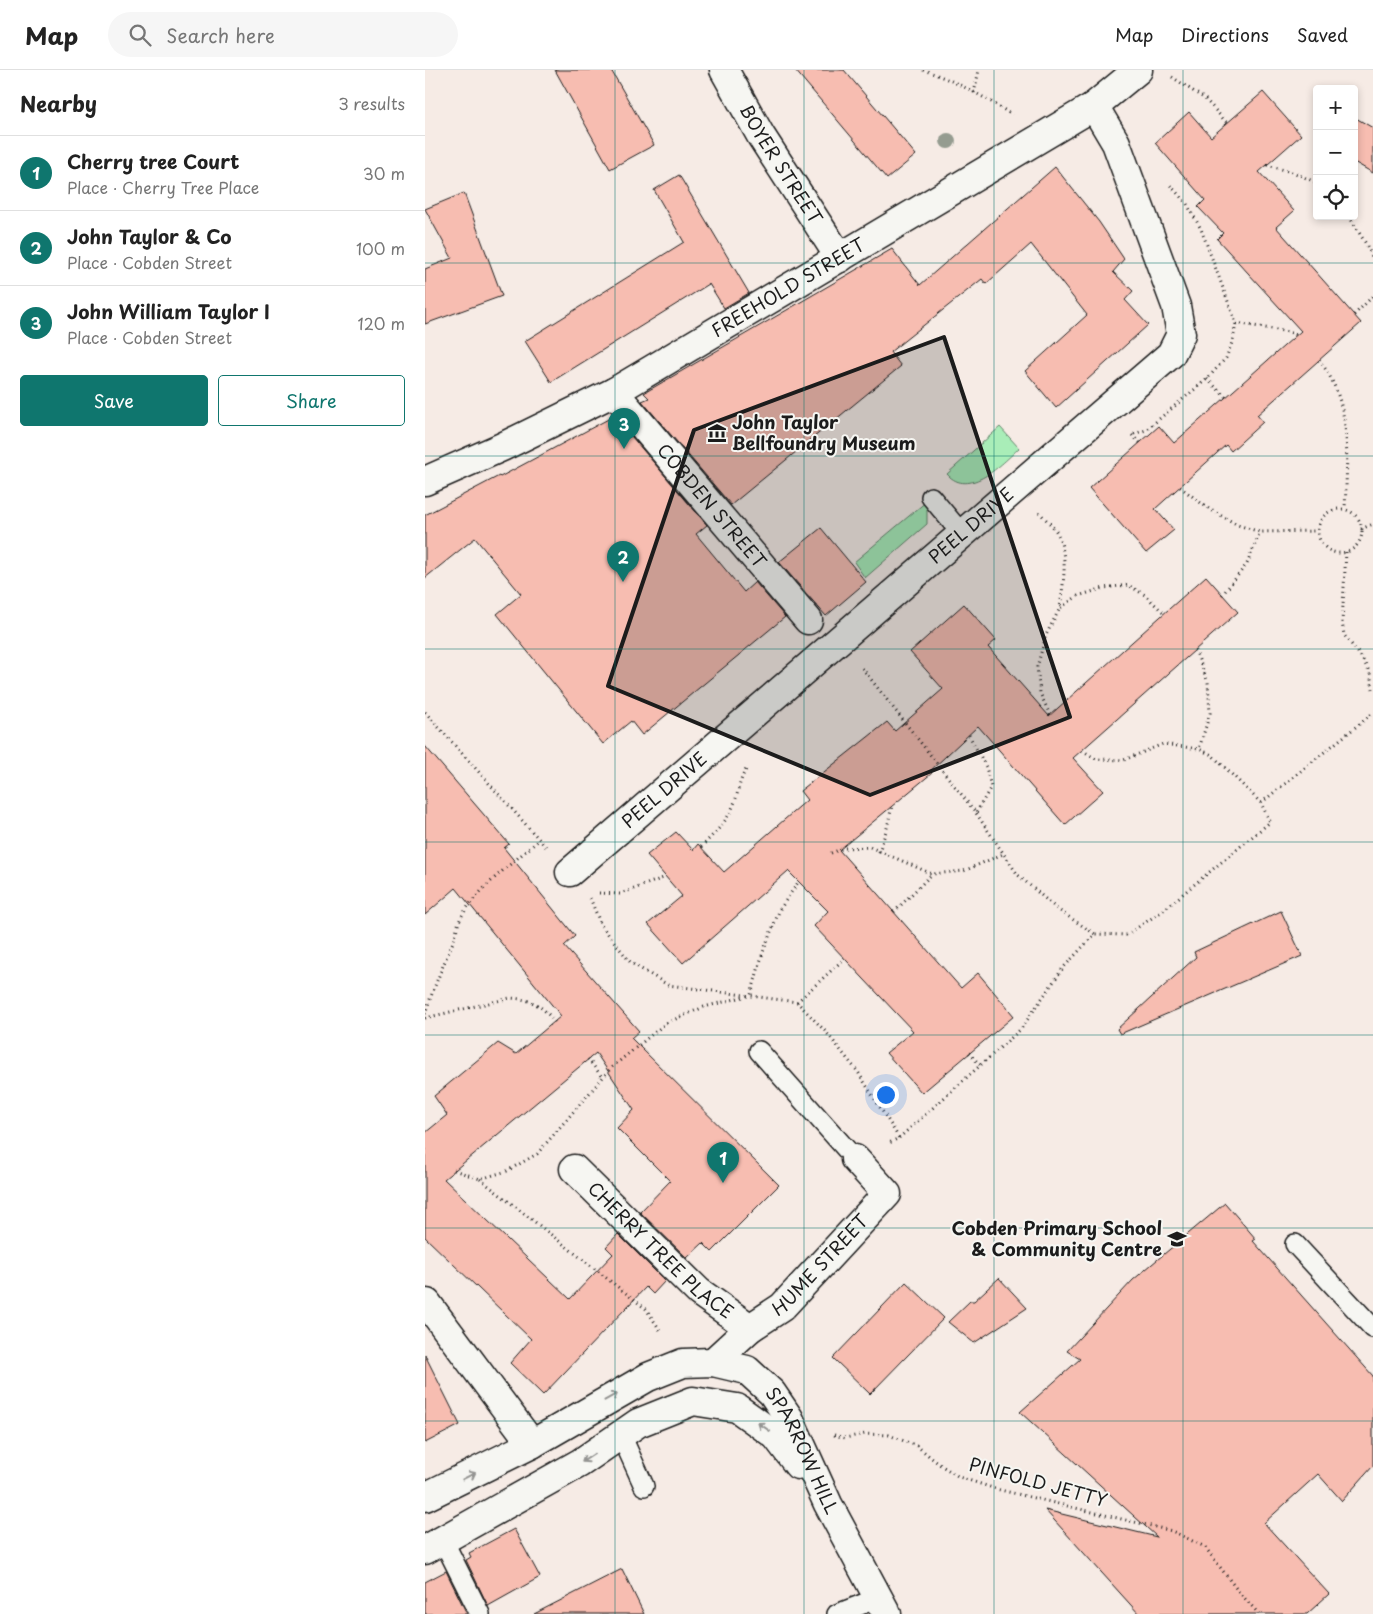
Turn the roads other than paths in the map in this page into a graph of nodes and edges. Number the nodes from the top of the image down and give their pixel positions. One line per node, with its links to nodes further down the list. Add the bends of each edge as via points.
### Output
1 (724, 70): 4 (street, BOYER STREET, via 761,136)
2 (1138, 70): 3 (street, FREEHOLD STREET)
3 (1095, 106): 4 (street, FREEHOLD STREET); 8 (street, PEEL DRIVE, via 1116,143 1176,306 1181,334 1171,354)
4 (840, 258): 5 (street, FREEHOLD STREET)
5 (614, 392): 6 (street, FREEHOLD STREET); 9 (street, COBDEN STREET)
6 (425, 481)
7 (931, 497): 8 (lane)
8 (962, 534): 10 (street, PEEL DRIVE)
9 (808, 620)
10 (570, 872)
11 (759, 1051): 12 (lane)
12 (855, 1160): 16 (street, HUME STREET, via 887,1194 782,1307)
13 (574, 1169): 16 (street, CHERRY TREE PLACE, via 699,1292)
14 (1295, 1244): 17 (lane)
15 (425, 1304): 20 (street)
16 (750, 1328): 18 (street, HUME STREET)
17 (1373, 1328)
18 (713, 1362): 20 (street, SPARROW HILL, one-way to 18, via 648,1377 683,1363); 23 (street, SPARROW HILL, via 747,1370 772,1393 789,1418)
19 (621, 1435): 21 (lane); 23 (street, SPARROW HILL, one-way to 19, via 776,1436 737,1408 693,1401 638,1423); 24 (street, SPARROW HILL, one-way to 24, via 580,1463)
20 (532, 1444): 22 (street, SPARROW HILL, one-way to 20)
21 (644, 1486)
22 (425, 1497)
23 (828, 1504): 25 (street)
24 (434, 1545): 26 (lane)
25 (882, 1606): 27 (lane)
26 (480, 1614)
27 (837, 1614)

